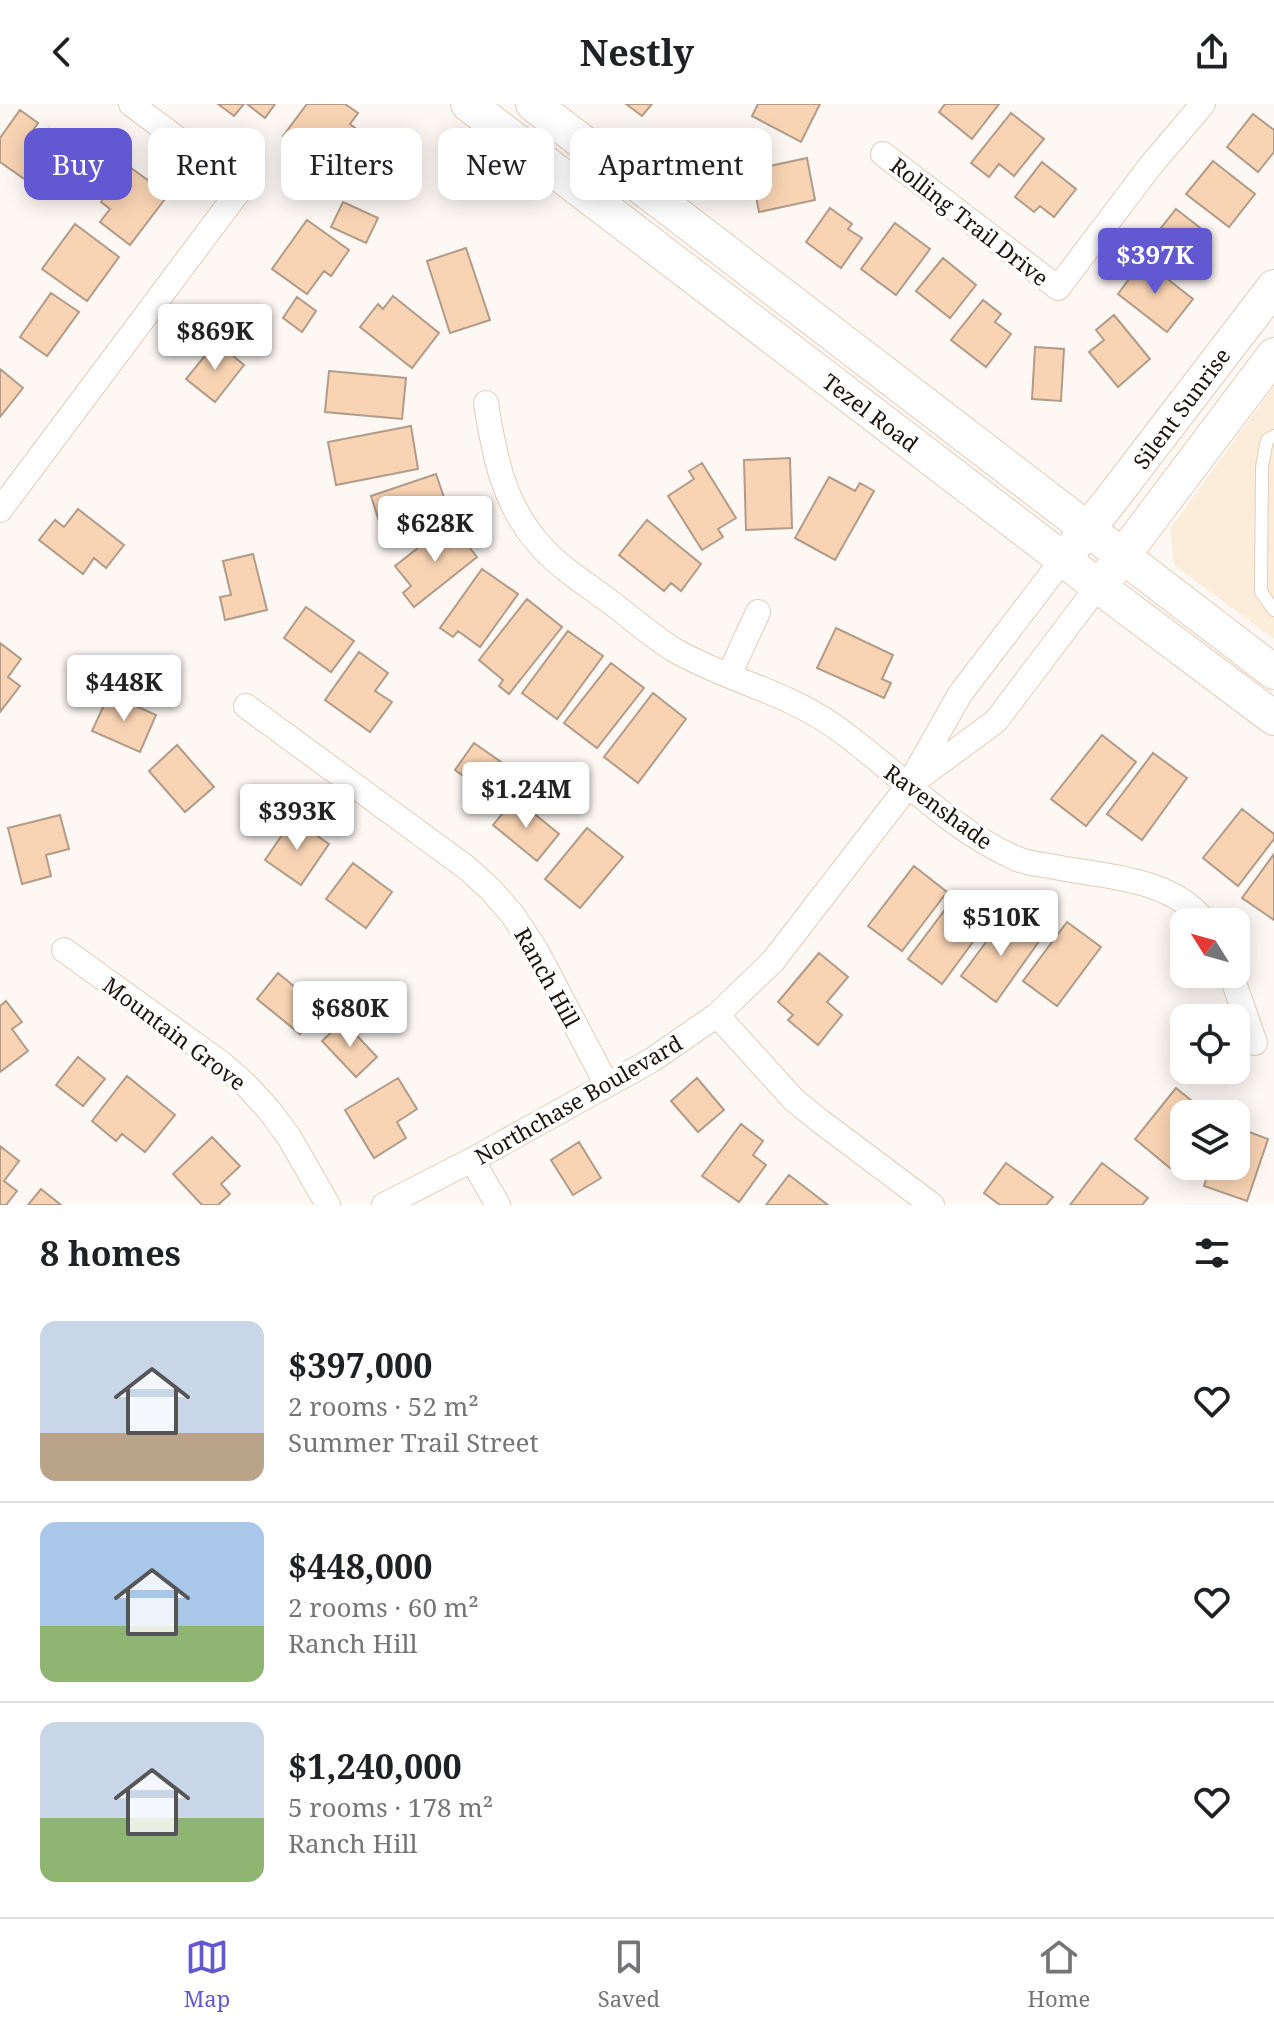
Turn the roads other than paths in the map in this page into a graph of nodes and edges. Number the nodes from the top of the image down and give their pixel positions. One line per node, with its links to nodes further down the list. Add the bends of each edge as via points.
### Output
1 (131, 104): 10 (street, via 242,187)
2 (468, 104): 13 (main road, Tezel Road)
3 (533, 104): 11 (main road, Tezel Road)
4 (1203, 104): 5 (street, Rolling Trail Drive, via 1058,288)
5 (883, 154)
6 (1274, 287): 11 (main road, Silent Sunrise)
7 (1274, 355): 12 (main road, Silent Sunrise)
8 (486, 403): 18 (street, Ravenshade, via 504,487 538,543 675,650)
9 (1274, 436): 15 (lane, via 1267,440 1262,467 1261,592)
10 (0, 510)
11 (1087, 529): 12 (main road, Tezel Road); 13 (main road, Northchase Boulevard)
12 (1123, 557): 14 (main road, Silent Sunrise); 17 (main road, Tezel Road)
13 (1063, 559): 14 (main road, Tezel Road); 21 (street, Northchase Boulevard, via 960,694)
14 (1098, 586): 20 (main road, Tezel Road); 21 (street, Northchase Boulevard, via 996,721)
15 (1274, 610)
16 (758, 612): 18 (street)
17 (1274, 672)
18 (729, 675): 21 (street, Ravenshade, via 834,726)
19 (246, 706): 27 (street, Ranch Hill, via 491,890 536,950)
20 (1274, 718)
21 (908, 786): 22 (street, Ravenshade, via 978,839 1018,860 1137,882); 25 (street, Northchase Boulevard, via 773,961)
22 (1192, 908)
23 (64, 950): 29 (street, Mountain Grove, via 246,1085 289,1137)
24 (1236, 988): 26 (street)
25 (717, 1015): 27 (street, Northchase Boulevard); 32 (street, via 794,1100)
26 (1255, 1043)
27 (607, 1085): 28 (street, Northchase Boulevard)
28 (472, 1160): 30 (street, Northchase Boulevard); 31 (street)
29 (328, 1205)
30 (384, 1205)
31 (498, 1205)
32 (932, 1205)

